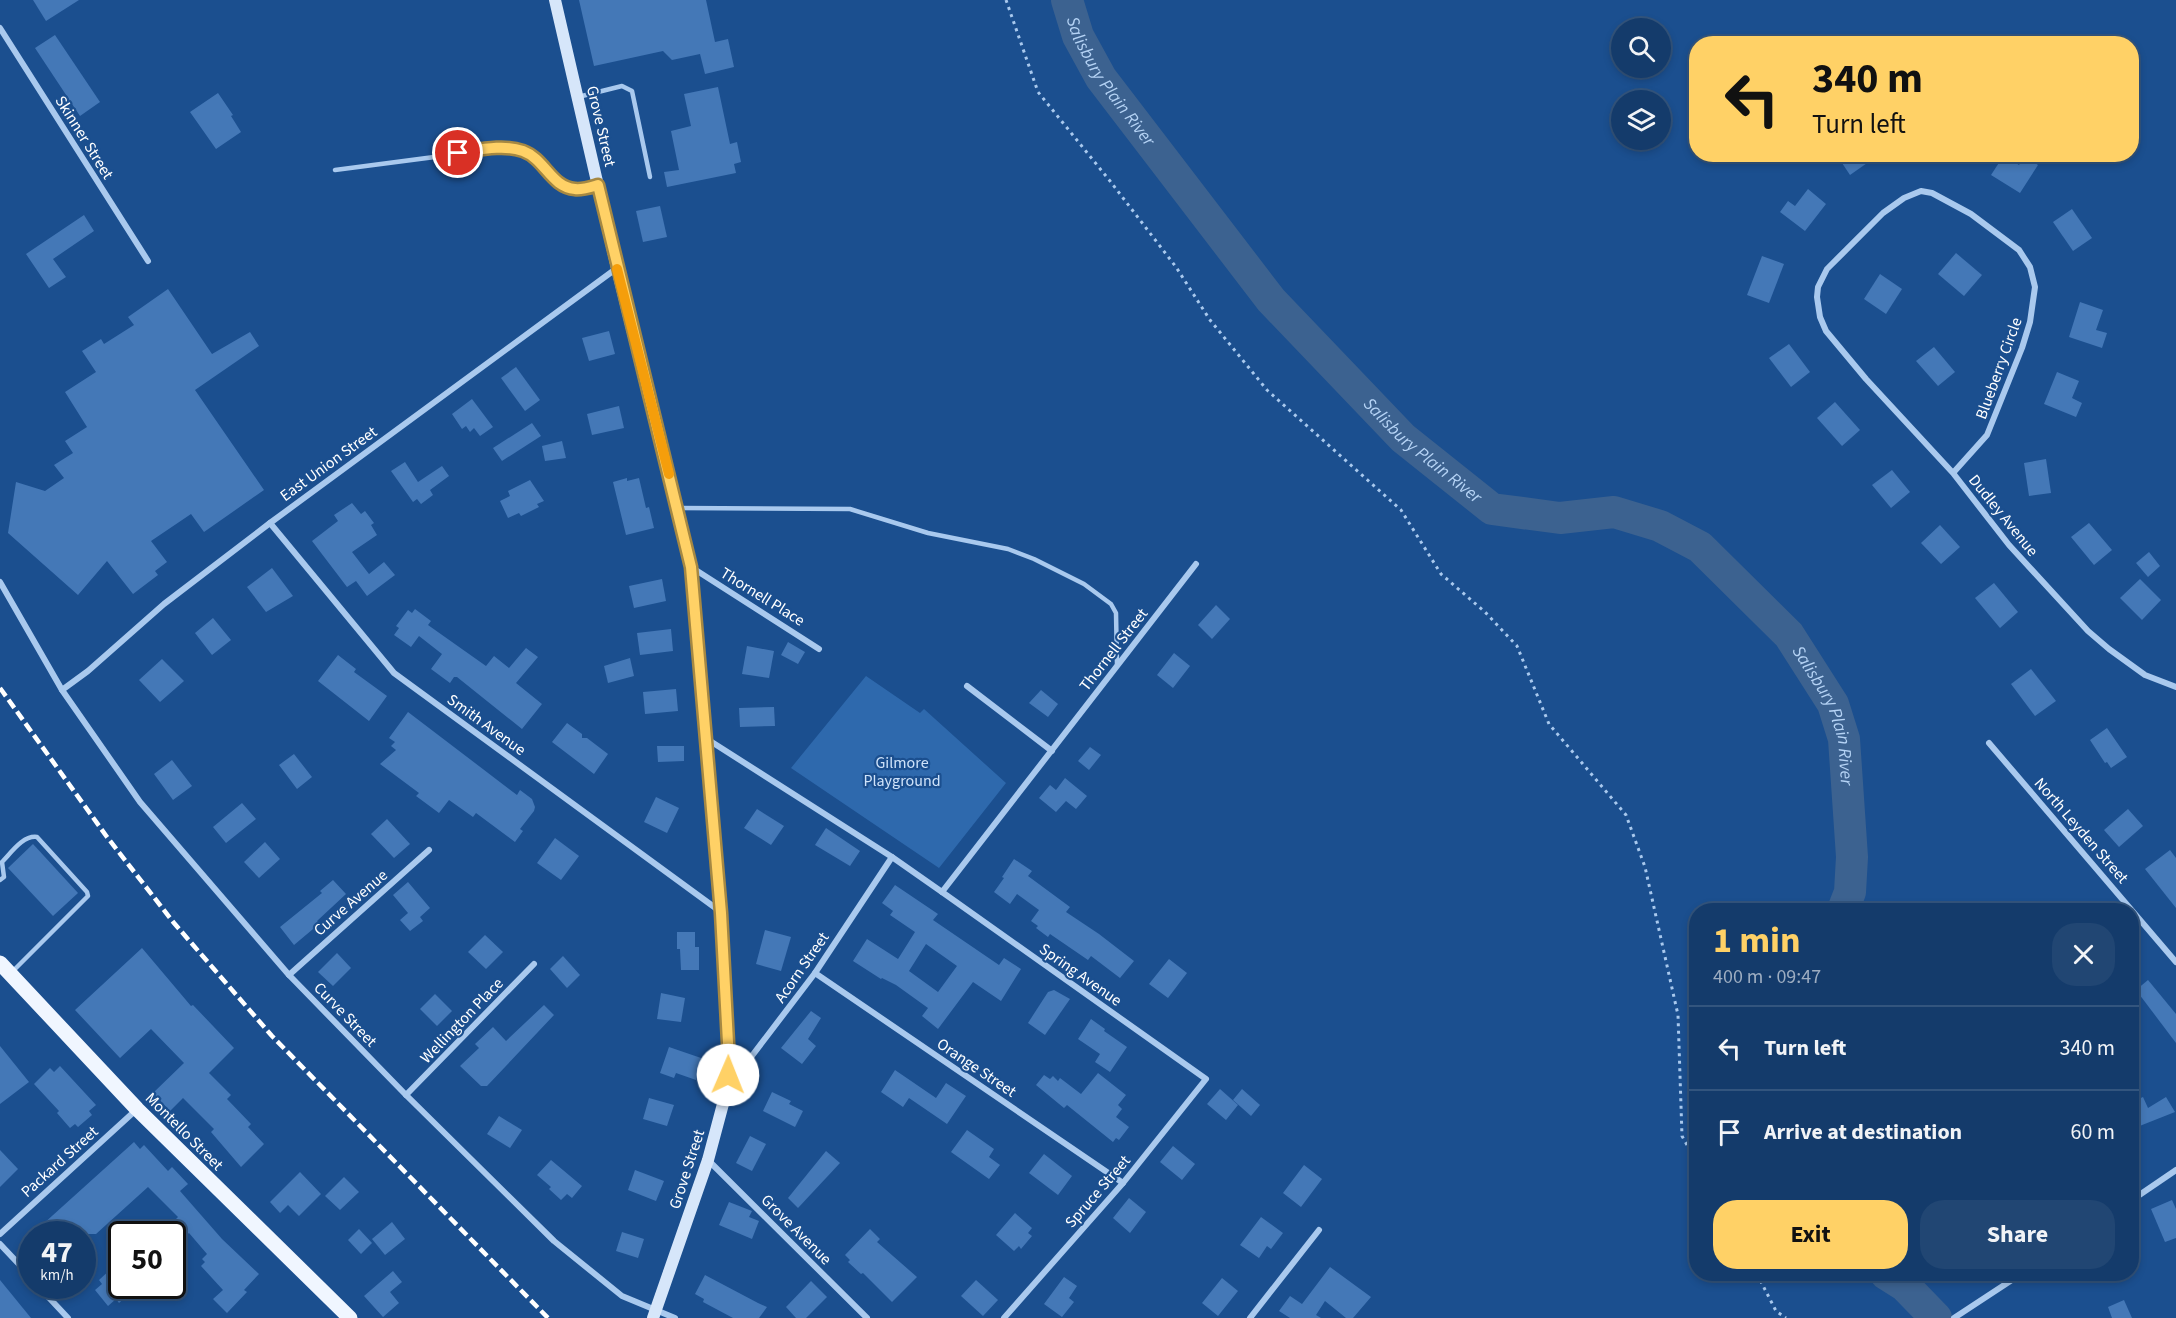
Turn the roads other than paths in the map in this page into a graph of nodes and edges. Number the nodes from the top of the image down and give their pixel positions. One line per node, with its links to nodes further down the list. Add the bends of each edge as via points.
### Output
1 (555, 0): 3 (main road, Grove Street)
2 (0, 28): 7 (street, Skinner Street)
3 (578, 97): 5 (lane, via 622,86 632,91); 6 (main road, Grove Street)
4 (335, 170): 6 (lane, via 511,147 541,162 563,186 577,190)
5 (650, 177)
6 (598, 185): 8 (main road, Grove Street)
7 (148, 261)
8 (617, 268): 11 (main road, Grove Street); 12 (street, East Union Street)
9 (1831, 336): 10 (street, Dudley Avenue); 10 (street, Blueberry Circle, via 1818,307 1818,287 1827,269 1876,219 1913,194 1921,191 1944,198 2019,250 2033,277 2035,299 2022,348 1988,435)
10 (1953, 473): 19 (street, Dudley Avenue, via 2009,545 2088,631 2145,675)
11 (677, 508): 14 (main road, Grove Street); 17 (lane, via 850,509 928,533 1008,549 1084,584 1112,604 1116,614)
12 (270, 523): 20 (street, East Union Street, via 164,604); 29 (street, Smith Avenue, via 394,673)
13 (1196, 564): 17 (street, Thornell Street)
14 (691, 567): 16 (street, Thornell Place); 21 (main road, Grove Street)
15 (0, 582): 20 (street, Curve Street)
16 (819, 649)
17 (1117, 664): 23 (street, Thornell Street)
18 (967, 686): 23 (street)
19 (2176, 687)
20 (62, 690): 35 (street, Curve Street, via 140,802)
21 (707, 740): 25 (street, Spring Avenue); 29 (main road, Grove Street)
22 (1989, 743): 28 (street, North Leyden Street)
23 (1052, 751): 27 (street)
24 (429, 850): 35 (street, Curve Avenue)
25 (892, 857): 27 (street, Spring Avenue); 34 (street, Acorn Street)
26 (2, 879): 33 (lane, via 2,862 32,836 88,896 58,927)
27 (942, 892): 36 (street, Spring Avenue)
28 (2126, 903)
29 (721, 913): 37 (main road, Grove Street)
30 (2139, 919): 31 (street, North Leyden Street)
31 (2176, 962)
32 (534, 964): 38 (street, Wellington Place)
33 (5, 969): 39 (main road, Montello Street)
34 (815, 973): 37 (street, Acorn Street); 42 (street, Orange Street)
35 (289, 975): 38 (street, Curve Street)
36 (1206, 1079): 42 (street, Spruce Street)
37 (727, 1089): 40 (main road, Grove Street)
38 (406, 1095): 50 (street, Curve Street, via 554,1241 621,1296)
39 (137, 1109): 45 (street, Packard Street); 52 (main road, Montello Street)
40 (708, 1160): 50 (main road, Grove Street); 54 (street, Grove Avenue)
41 (2176, 1170): 43 (street)
42 (1123, 1183): 55 (street, Spruce Street)
43 (2139, 1195)
44 (1319, 1230): 56 (street)
45 (0, 1234)
46 (0, 1244): 47 (street)
47 (18, 1263)
48 (2010, 1281): 57 (street)
49 (50, 1299): 51 (street)
50 (655, 1314): 53 (street, Curve Street)
51 (68, 1318)
52 (350, 1318)
53 (675, 1318)
54 (867, 1318)
55 (1004, 1318)
56 (1250, 1318)
57 (1954, 1318)

